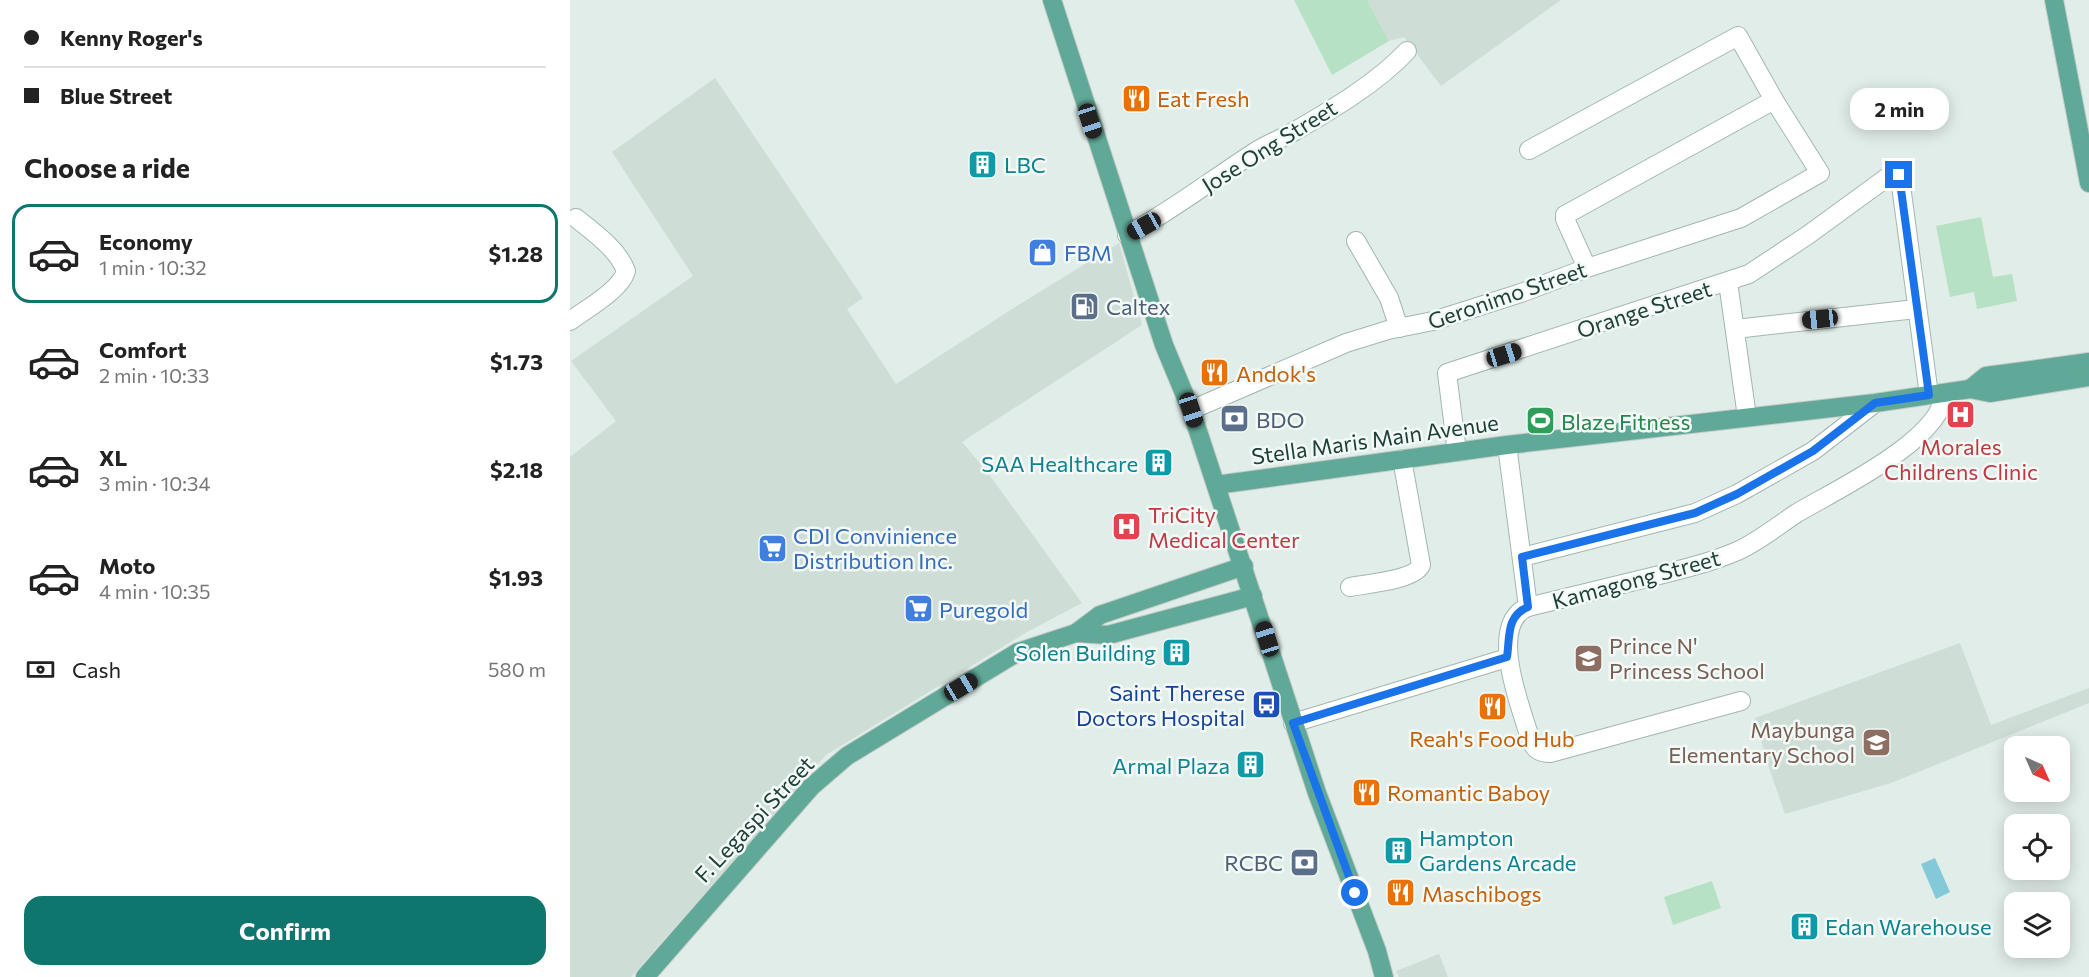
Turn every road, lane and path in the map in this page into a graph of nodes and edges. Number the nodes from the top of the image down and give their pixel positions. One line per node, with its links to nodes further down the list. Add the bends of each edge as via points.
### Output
1 (1052, 0): 8 (main road)
2 (2054, 0): 6 (main road)
3 (1407, 51): 8 (street, Jose Ong Street, via 1376,79)
4 (1774, 100): 5 (street, via 1738,36); 10 (street, via 1565,215); 10 (street, Geronimo Street, via 1820,173 1741,218)
5 (1529, 150)
6 (2089, 183)
7 (576, 218): 13 (street, via 607,245 626,271 614,289)
8 (1127, 235): 21 (main road, via 1164,345)
9 (1356, 241): 14 (street, via 1384,288)
10 (1587, 268): 14 (street, Geronimo Street, via 1466,311)
11 (1728, 282): 12 (street, Orange Street, via 1749,274 1893,173 1900,178); 15 (street); 24 (street, Orange Street, via 1447,373)
12 (1916, 309): 15 (street); 19 (street)
13 (570, 321)
14 (1399, 328): 21 (street, Geronimo Street, via 1346,343)
15 (1735, 329): 22 (street)
16 (2089, 362): 18 (main road, Stella Maris Main Avenue, via 1986,376)
17 (2089, 377): 18 (main road, Stella Maris Main Avenue, via 1990,393)
18 (1970, 389): 19 (main road, Stella Maris Main Avenue)
19 (1936, 394): 20 (main road, Stella Maris Main Avenue); 31 (street, Kamagong Street, via 1944,403 1918,437 1869,472 1738,551 1688,568)
20 (1875, 403): 22 (main road, Stella Maris Main Avenue); 27 (street, via 1813,451 1695,513)
21 (1191, 410): 26 (main road)
22 (1747, 417): 23 (main road, Stella Maris Main Avenue)
23 (1507, 445): 24 (main road, Stella Maris Main Avenue); 27 (street)
24 (1457, 452): 25 (main road, Stella Maris Main Avenue)
25 (1401, 459): 26 (main road, Stella Maris Main Avenue); 29 (street, via 1422,560 1419,569 1409,576)
26 (1216, 485): 28 (main road)
27 (1522, 557): 31 (street)
28 (1244, 566): 30 (main road); 32 (main road, F. Legaspi Street, via 1100,615)
29 (1350, 587)
30 (1253, 596): 32 (main road, F. Legaspi Street, via 1108,634); 35 (main road)
31 (1524, 609): 33 (street, via 1511,622)
32 (1076, 633): 36 (main road, F. Legaspi Street, via 1018,652 847,756 811,788)
33 (1507, 657): 34 (street, via 1531,741 1544,753); 35 (street)
34 (1741, 701)
35 (1293, 723): 37 (main road)
36 (645, 977)
37 (1384, 977)

